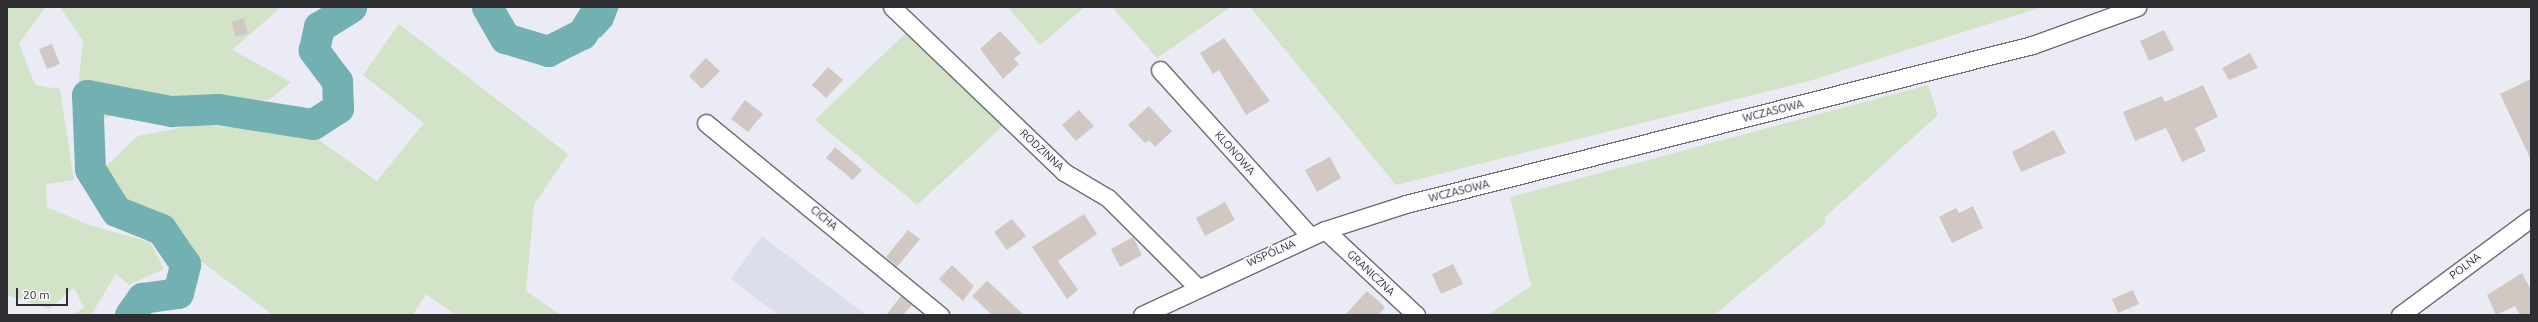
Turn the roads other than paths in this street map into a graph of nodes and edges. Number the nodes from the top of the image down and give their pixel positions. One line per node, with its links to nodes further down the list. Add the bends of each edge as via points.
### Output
1 (892, 7): 8 (street, RODZINNA, via 1064,172 1108,198)
2 (2137, 7): 5 (street, WCZASOWA, via 2032,45)
3 (1160, 70): 7 (street, KLONOWA)
4 (706, 123): 9 (street, CICHA)
5 (1406, 204): 7 (street, WSPÓLNA)
6 (2531, 218): 12 (street, POLNA)
7 (1318, 233): 8 (street, WSPÓLNA); 11 (street, GRANICZNA)
8 (1197, 287): 10 (street, WSPÓLNA)
9 (940, 315)
10 (1142, 315)
11 (1416, 315)
12 (2400, 315)

